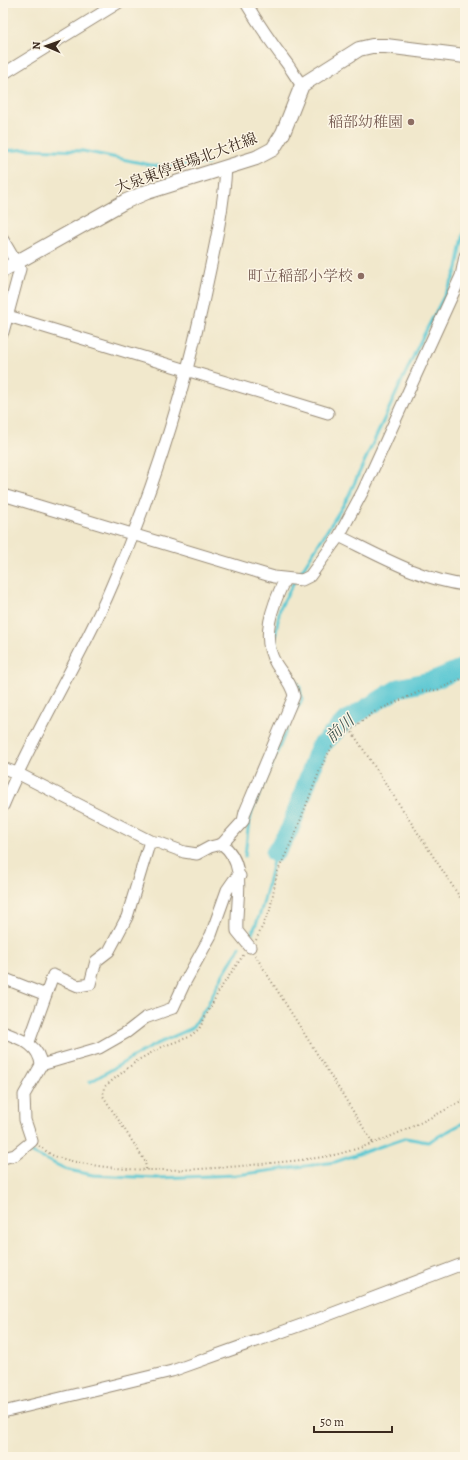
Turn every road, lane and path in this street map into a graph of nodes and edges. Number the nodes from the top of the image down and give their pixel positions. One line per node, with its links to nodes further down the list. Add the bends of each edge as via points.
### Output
1 (118, 3): 4 (street)
2 (246, 3): 5 (street, via 273,47)
3 (465, 56): 5 (main road, via 372,46 347,56)
4 (3, 74)
5 (302, 85): 6 (main road, 大泉東停車場北大社線, via 284,133 272,149 256,158)
6 (226, 168): 9 (main road, 大泉東停車場北大社線, via 147,192 124,202); 13 (street, via 213,258)
7 (3, 240): 9 (street)
8 (465, 256): 17 (street, via 461,276 363,491)
9 (17, 262): 10 (main road, 大泉東停車場北大社線); 11 (street, via 20,269)
10 (3, 270)
11 (8, 316): 12 (street); 13 (street)
12 (3, 332)
13 (188, 370): 14 (street); 16 (street)
14 (328, 413)
15 (3, 495): 16 (street)
16 (133, 534): 18 (street); 23 (street, via 106,598)
17 (339, 536): 18 (street, via 310,576); 19 (street, via 410,569)
18 (293, 579): 26 (street, via 272,610 268,639 272,655 294,696 244,812 243,821)
19 (465, 585)
20 (465, 677): 21 (path, via 437,690 421,691 374,712)
21 (350, 729): 28 (path); 29 (path, via 334,743 321,767 277,873 270,910 259,937)
22 (3, 768): 23 (street)
23 (17, 773): 24 (street); 25 (street)
24 (3, 806)
25 (150, 841): 26 (street, via 197,854); 31 (street, via 127,917 109,951 96,961 90,984 78,986 54,975)
26 (222, 844): 27 (street, via 234,855)
27 (240, 876): 29 (street, via 237,931); 34 (street, via 227,890 211,935 184,982 173,1008 145,1018 99,1048)
28 (465, 905)
29 (250, 947): 37 (path); 39 (path, via 237,962 199,1029 189,1037 164,1046 138,1060 104,1087 103,1096 145,1161)
30 (3, 978): 31 (street)
31 (46, 995): 33 (street)
32 (3, 1032): 33 (street)
33 (29, 1042): 34 (street, via 37,1052)
34 (41, 1065): 36 (street, via 24,1096 25,1120)
35 (465, 1099): 37 (path, via 436,1116)
36 (32, 1141): 38 (street, via 15,1155); 39 (path, via 53,1156 99,1167)
37 (373, 1144): 39 (path, via 334,1155 303,1160 230,1168)
38 (3, 1158)
39 (146, 1169)
40 (465, 1263): 41 (street, via 172,1371)
41 (3, 1412)

